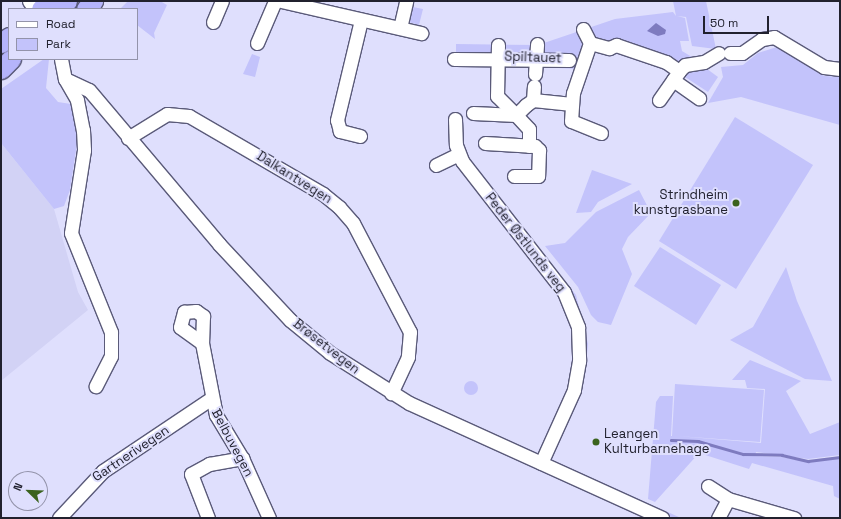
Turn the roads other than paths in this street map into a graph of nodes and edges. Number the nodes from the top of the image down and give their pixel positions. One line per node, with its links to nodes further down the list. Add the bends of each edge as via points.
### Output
1 (67, 1): 6 (highway)
2 (222, 1): 8 (street)
3 (275, 1): 12 (street)
4 (280, 1): 7 (street)
5 (406, 1): 9 (street)
6 (42, 6)
7 (361, 20): 9 (street); 33 (street, via 337,120 340,130)
8 (213, 22)
9 (400, 28): 11 (street)
10 (583, 29): 13 (street)
11 (421, 33)
12 (257, 43)
13 (590, 43): 23 (street, via 608,48 616,44 666,62); 28 (street, Spiltauet)
14 (537, 44): 16 (street)
15 (498, 51): 16 (street, Spiltauet); 17 (street, Spiltauet); 30 (street, Spiltauet, via 497,96)
16 (536, 58): 20 (street, Spiltauet); 26 (street)
17 (454, 59)
18 (10, 60): 21 (highway)
19 (61, 60): 24 (street)
20 (569, 60)
21 (1, 69)
22 (840, 69): 23 (street, via 824,67 774,37 762,39 742,53 724,53 704,62 685,65)
23 (676, 76): 25 (street); 27 (street)
24 (65, 79): 34 (street, Brøsetvegen, via 89,90); 41 (street, via 78,100 84,139 71,233 111,332 111,356)
25 (699, 98)
26 (534, 100): 28 (street); 30 (street)
27 (659, 100)
28 (572, 104): 32 (street, Spiltauet, via 574,124)
29 (473, 114): 30 (street)
30 (516, 115): 36 (street, Spiltauet, via 529,129)
31 (455, 118): 37 (street, Peder Østlunds veg)
32 (601, 133)
33 (360, 136)
34 (128, 138): 42 (street, Brøsetvegen, via 219,244 290,320 330,353); 42 (street, Dalkantvegen, via 168,114 189,116 323,194 339,207 353,224 410,332 408,357)
35 (485, 143): 36 (street)
36 (529, 146): 39 (street, Spiltauet, via 538,150 538,176)
37 (459, 154): 38 (street); 45 (street, Peder Østlunds veg, via 469,172 564,292 578,328 579,361 574,390)
38 (436, 165)
39 (514, 176)
40 (202, 343): 43 (street, Belbuvegen, via 208,363)
41 (96, 386)
42 (391, 393): 45 (street, Brøsetvegen)
43 (210, 399): 44 (street, Belbuvegen, via 220,425); 48 (street, Gartnerivegen, via 103,471)
44 (242, 458): 49 (street, via 209,464 191,474); 50 (street, Belbuvegen)
45 (541, 463): 51 (street, Brøsetvegen)
46 (708, 486): 47 (street)
47 (728, 499): 52 (street); 53 (street)
48 (59, 518)
49 (208, 518)
50 (269, 518)
51 (662, 518)
52 (718, 518)
53 (794, 518)

